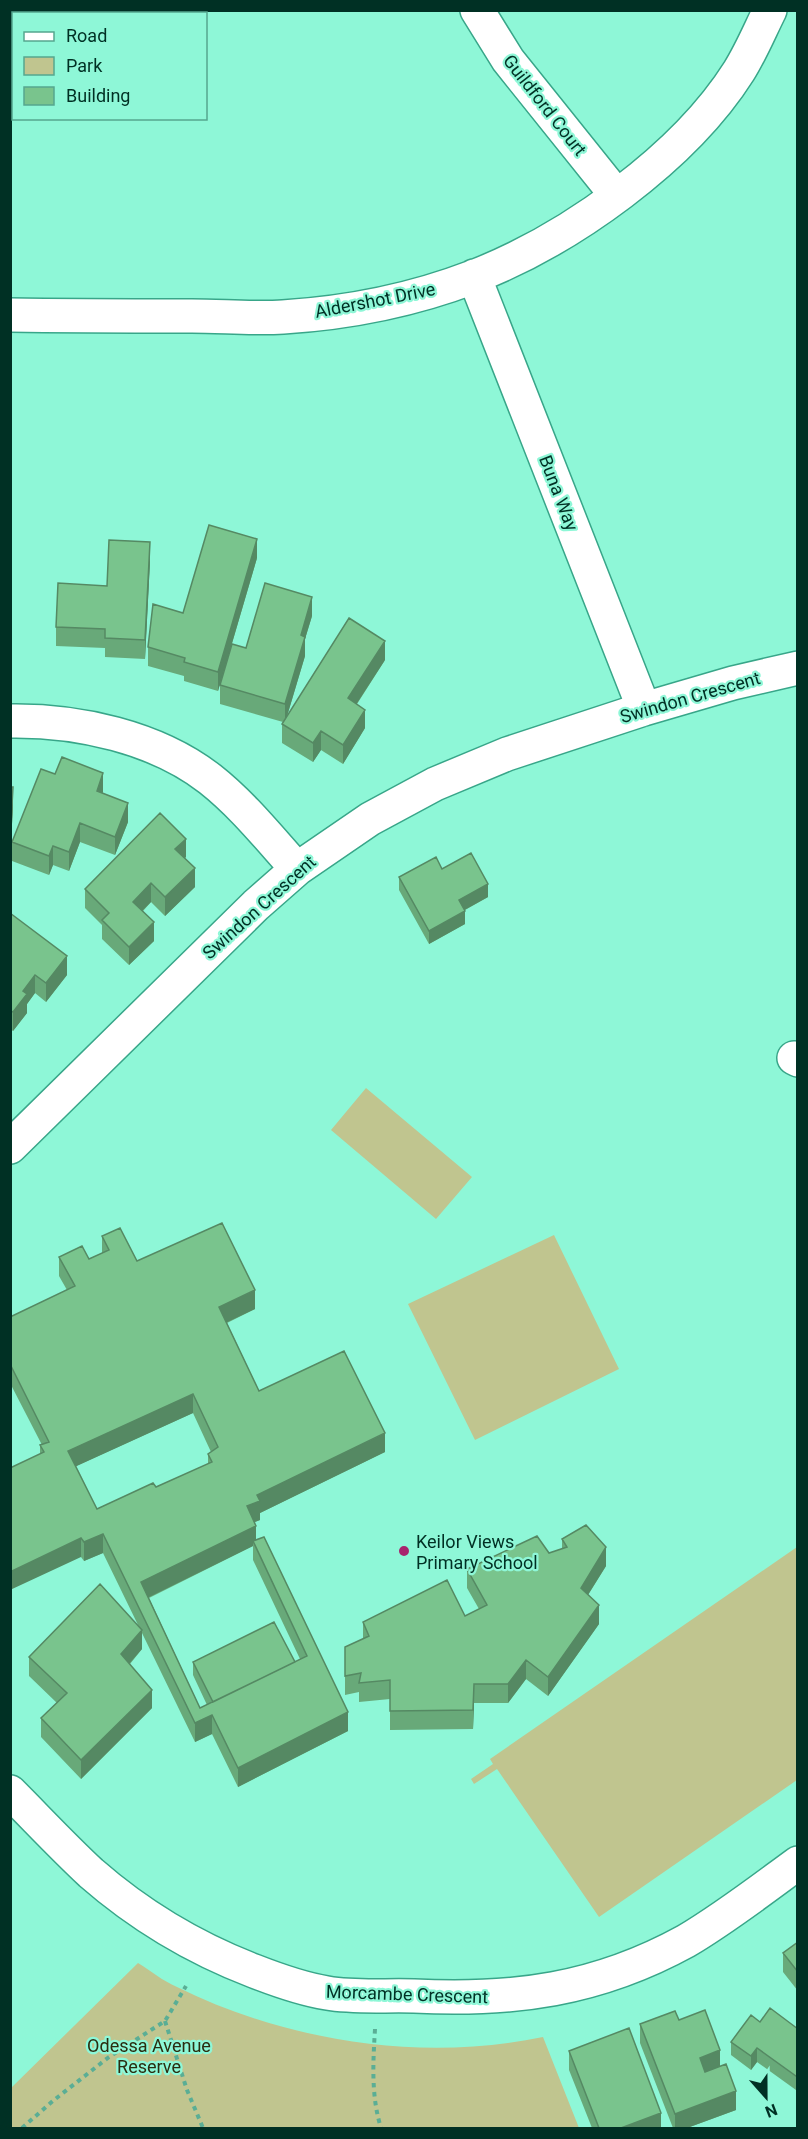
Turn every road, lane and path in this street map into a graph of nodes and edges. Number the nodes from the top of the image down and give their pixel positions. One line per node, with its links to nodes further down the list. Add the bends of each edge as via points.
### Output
1 (477, 10): 3 (street, Guildford Court, via 508,60)
2 (770, 10): 3 (street, Aldershot Drive, via 739,71 707,113 670,152)
3 (617, 196): 4 (street, Aldershot Drive, via 549,239)
4 (474, 276): 5 (street, Aldershot Drive, via 413,296 282,317); 7 (street, Buna Way)
5 (10, 315)
6 (798, 668): 7 (street, Swindon Crescent)
7 (644, 709): 9 (street, Swindon Crescent, via 507,754 435,784 370,819)
8 (10, 721): 9 (street, via 82,726 133,740 176,758 244,809)
9 (297, 869): 10 (street, Swindon Crescent)
10 (10, 1147)
11 (10, 1792): 14 (street, Morcambe Crescent, via 93,1874 148,1917 206,1951 296,1986 339,1995)
12 (798, 1863): 14 (street, Morcambe Crescent, via 684,1941 594,1979 496,1997)
13 (186, 1986): 15 (path)
14 (377, 1995): 18 (path, via 373,2080)
15 (165, 2020): 16 (path, via 108,2057); 17 (path)
16 (22, 2128)
17 (203, 2128)
18 (381, 2128)

